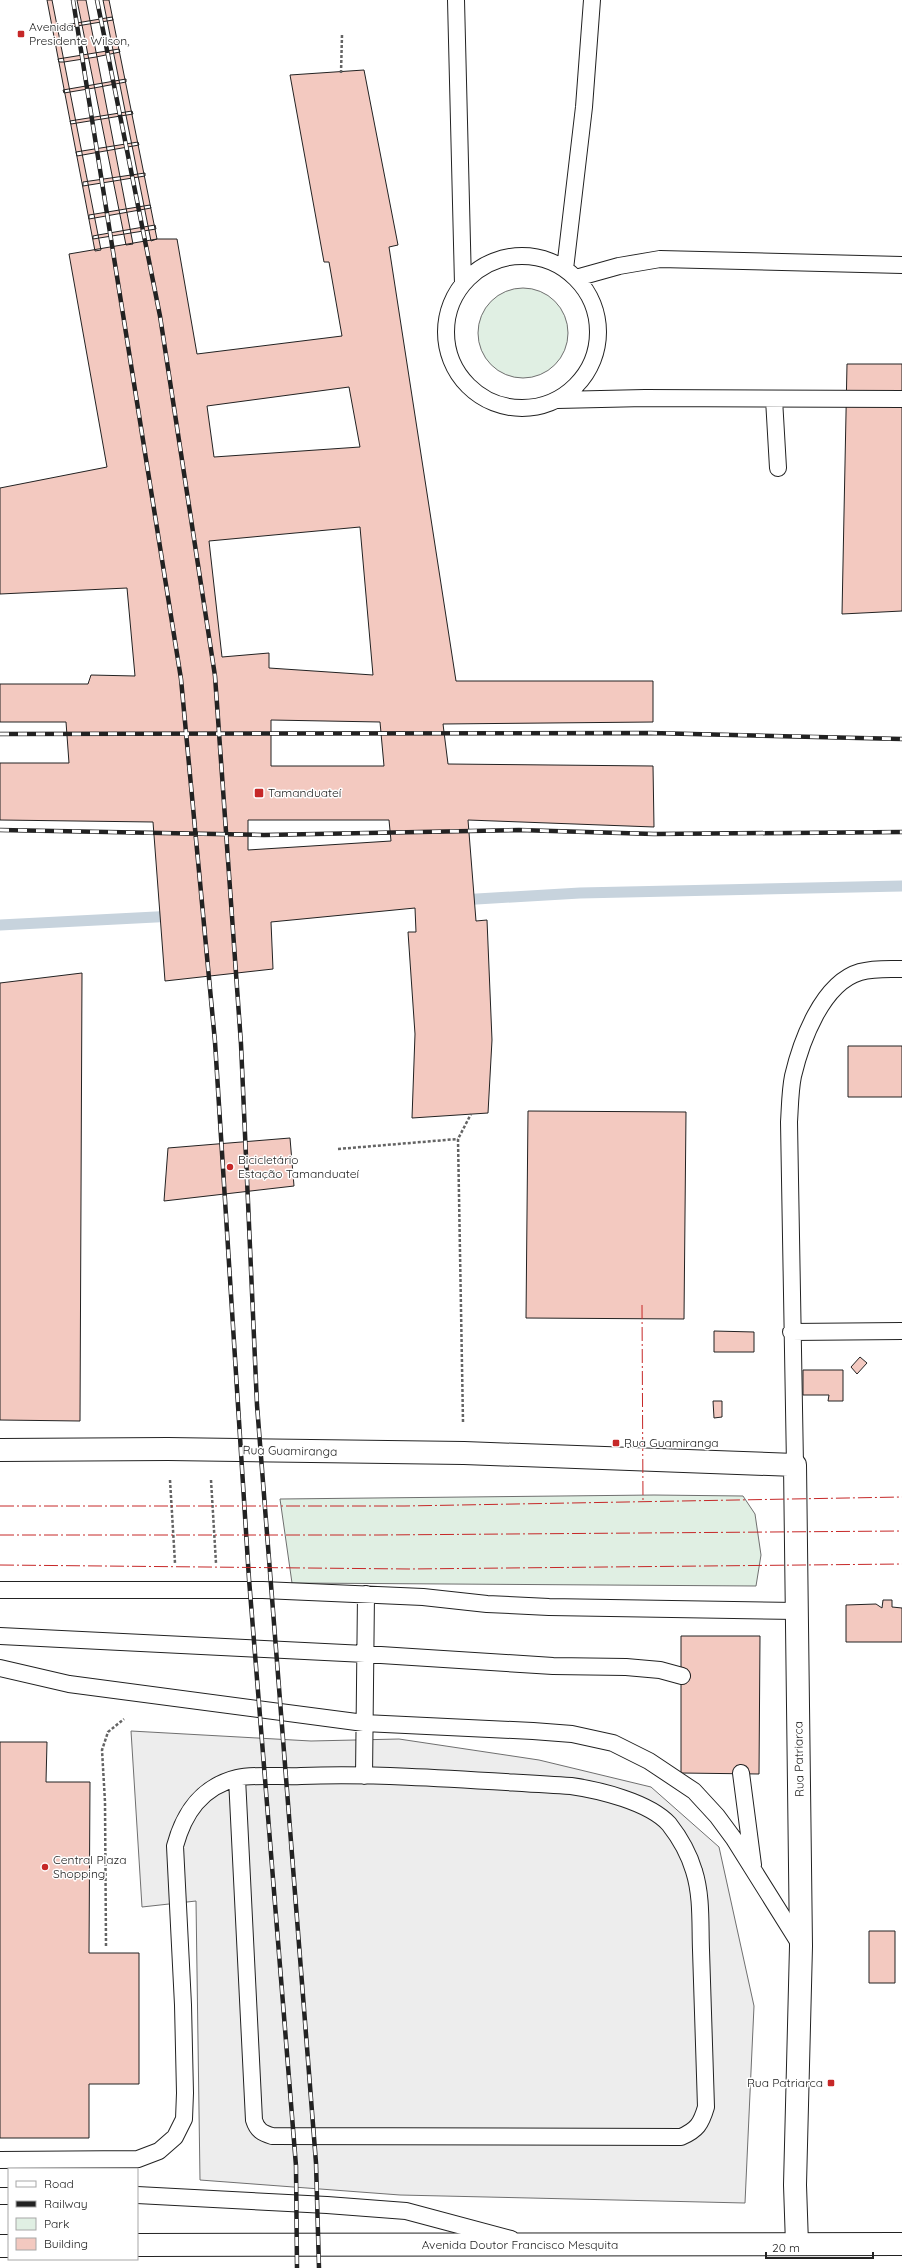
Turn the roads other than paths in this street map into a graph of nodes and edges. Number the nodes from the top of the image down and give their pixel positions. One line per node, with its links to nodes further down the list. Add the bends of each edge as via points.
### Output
1 (456, 0): 5 (lane)
2 (592, 0): 4 (lane)
3 (902, 265): 4 (lane, via 660,259)
4 (571, 273): 5 (lane, via 545,260 523,256 500,259 480,269); 7 (lane, via 590,297 598,320 598,344 590,366 576,386)
5 (463, 284): 7 (lane, via 452,300 446,339 450,358 459,376 474,392 493,404 514,409 536,408)
6 (774, 399): 7 (lane); 8 (lane); 9 (lane)
7 (557, 400)
8 (902, 400)
9 (778, 468)
10 (902, 969): 12 (lane, via 874,968 858,972 842,981 820,1007 801,1049 793,1077 789,1122)
11 (902, 1331): 12 (lane)
12 (791, 1332): 14 (lane)
13 (0, 1450): 14 (main road, Rua Guamiranga, via 464,1453)
14 (795, 1465): 17 (main road, Rua Patriarca)
15 (0, 1590): 16 (lane, via 218,1590)
16 (366, 1594): 17 (lane, via 533,1606); 19 (lane)
17 (797, 1611): 27 (main road, Rua Patriarca)
18 (0, 1636): 19 (lane)
19 (365, 1654): 21 (lane, via 553,1666 626,1667 660,1670); 22 (lane)
20 (0, 1668): 22 (lane, via 69,1684)
21 (682, 1676)
22 (364, 1722): 24 (lane); 26 (lane, via 557,1733 613,1744 649,1761 694,1791 717,1816)
23 (741, 1773): 26 (lane)
24 (364, 1776): 25 (lane); 25 (lane, via 594,1789 634,1803 668,1823 690,1856 695,1873 699,1913 706,2108 702,2122 695,2131 681,2137 263,2134 256,2128 254,2120)
25 (237, 1778): 28 (lane, via 208,1791 192,1806 180,1825 174,1846 185,2093 184,2118 175,2137 159,2151 138,2159)
26 (754, 1870): 27 (lane)
27 (801, 1946): 30 (main road, Rua Patriarca, via 795,2185)
28 (0, 2160)
29 (138, 2195): 33 (lane, via 327,2205 406,2212)
30 (797, 2244): 31 (main road, Avenida Doutor Francisco Mesquita); 33 (main road, Avenida Doutor Francisco Mesquita)
31 (902, 2244)
32 (138, 2245): 33 (main road, Avenida Doutor Francisco Mesquita)
33 (534, 2245)

